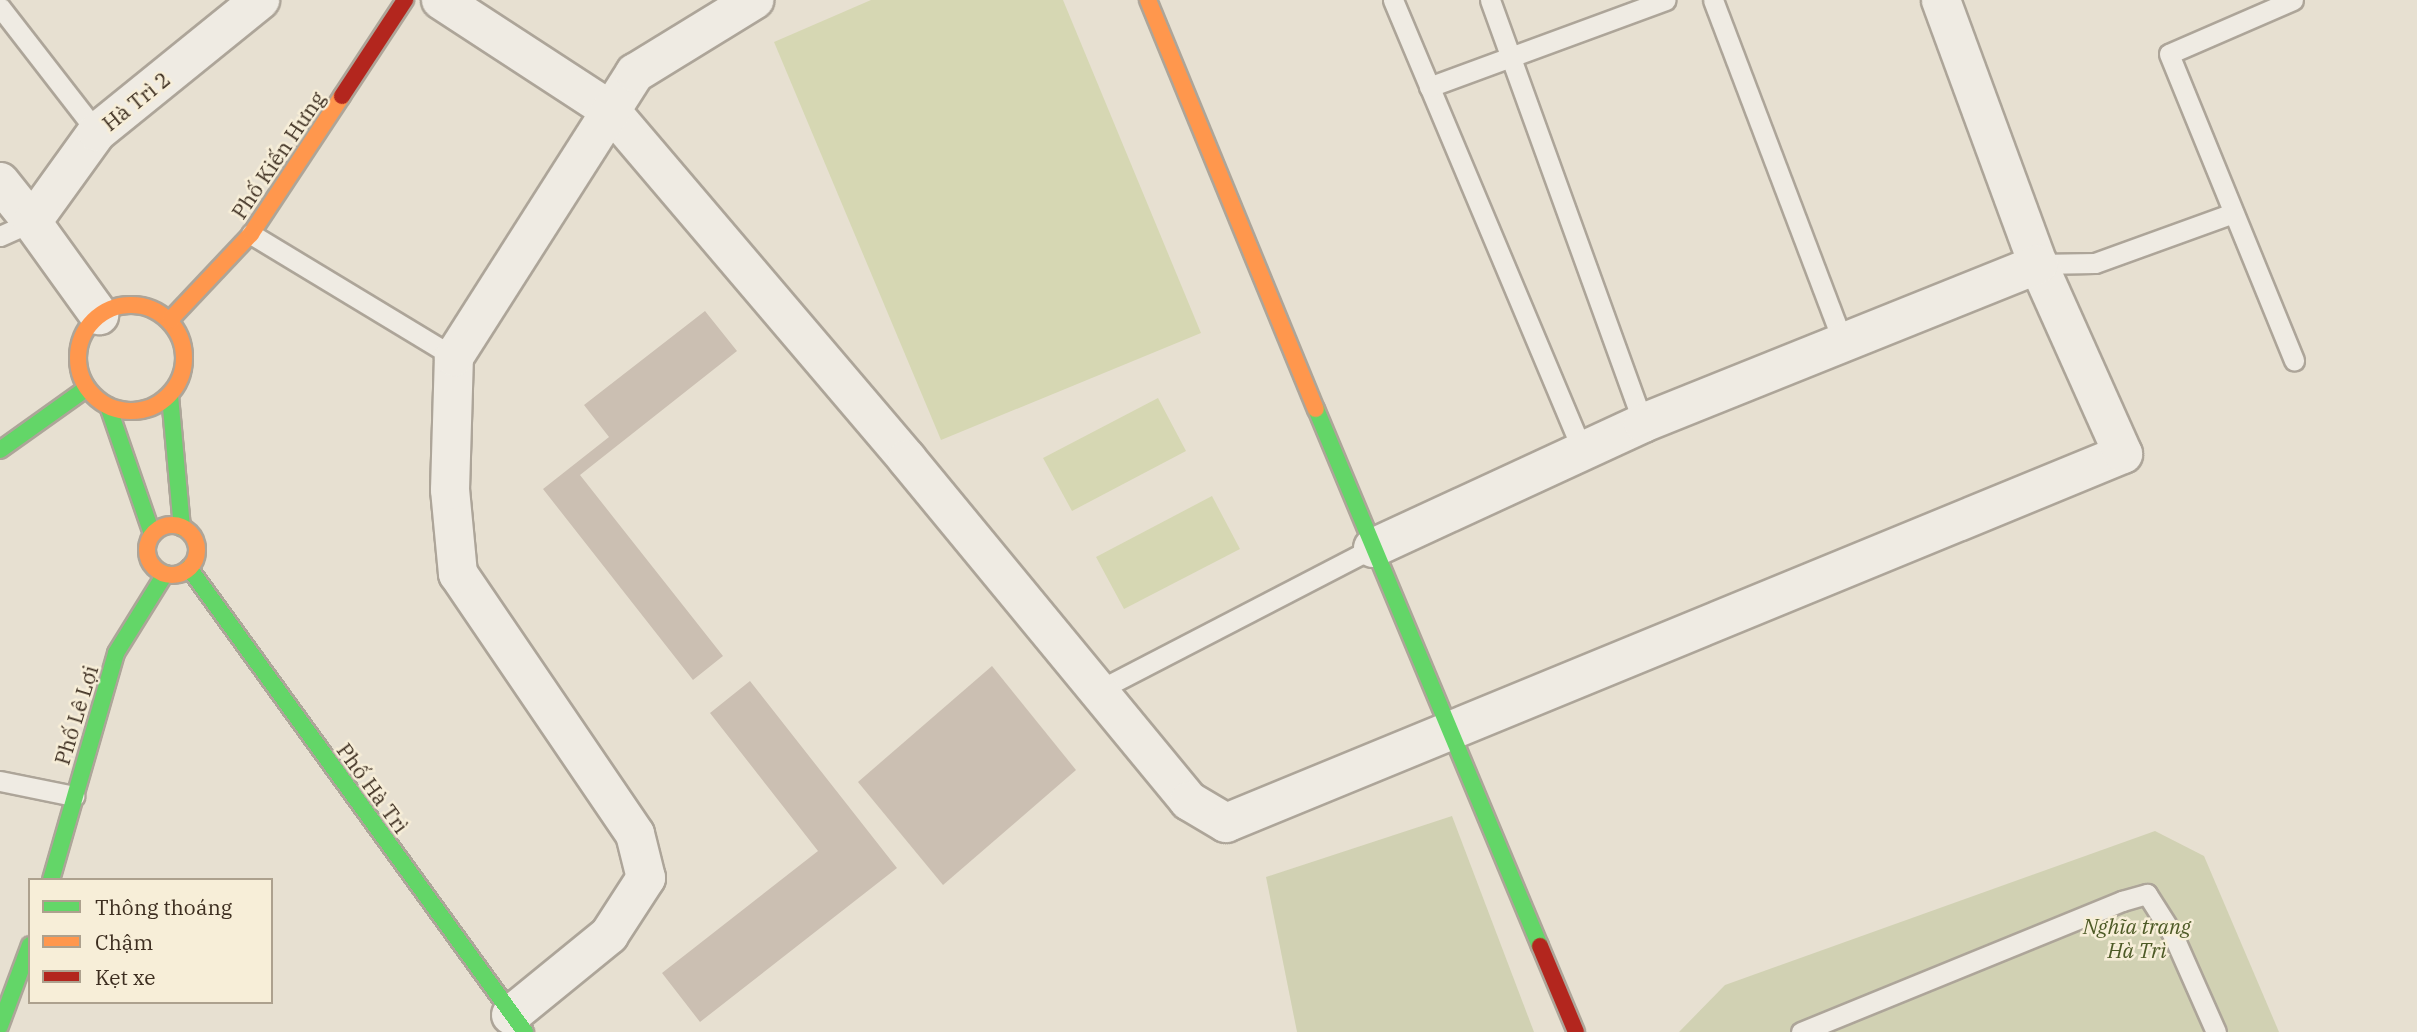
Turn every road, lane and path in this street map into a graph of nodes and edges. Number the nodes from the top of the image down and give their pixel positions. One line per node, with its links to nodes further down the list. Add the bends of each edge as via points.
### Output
1 (260, 0): 16 (street, Hà Trì 2)
2 (405, 0): 20 (street, Phố Kiến Hưng)
3 (441, 0): 15 (street)
4 (754, 0): 15 (street, via 635,74)
5 (1148, 0): 35 (street)
6 (1393, 0): 14 (lane)
7 (1490, 0): 13 (lane)
8 (1665, 0): 13 (lane)
9 (1713, 0): 24 (lane)
10 (1941, 0): 21 (street)
11 (2293, 0): 18 (lane, via 2169,54)
12 (0, 7): 16 (lane)
13 (1510, 55): 14 (lane); 30 (lane)
14 (1429, 87): 32 (lane)
15 (611, 111): 25 (street); 38 (street, via 898,466)
16 (97, 132): 19 (street, Hà Trì 2)
17 (0, 182): 19 (street)
18 (2233, 213): 21 (lane, via 2095,263); 26 (lane)
19 (16, 229): 22 (street)
20 (251, 234): 23 (street, Phố Kiến Hưng); 25 (lane)
21 (2038, 264): 24 (street); 39 (street, via 2123,454)
22 (99, 315): 23 (street, via 112,307 143,305); 27 (street, via 87,327 78,357)
23 (170, 320): 28 (street, via 184,353 183,371)
24 (1843, 343): 30 (street)
25 (454, 357): 44 (street, via 450,490 458,574 635,834 646,878 609,935)
26 (2294, 361)
27 (87, 388): 29 (street); 31 (street)
28 (170, 396): 29 (street, via 135,411); 33 (street)
29 (108, 406): 34 (street)
30 (1643, 423): 32 (street)
31 (0, 450)
32 (1582, 450): 35 (street)
33 (182, 527): 34 (street, via 166,525); 36 (street, via 196,545 197,553)
34 (152, 534): 37 (street, via 148,558)
35 (1373, 548): 38 (lane); 39 (street)
36 (188, 568): 37 (street); 44 (street, Phố Hà Trì)
37 (165, 574): 41 (street, Phố Lê Lợi, via 116,653)
38 (1097, 691): 39 (street, via 1189,800 1227,823 1332,777)
39 (1450, 734): 46 (street)
40 (0, 781): 41 (lane)
41 (74, 796): 42 (street, Phố Lê Lợi)
42 (52, 878)
43 (28, 950): 45 (street)
44 (518, 1024)
45 (0, 1026)
46 (1576, 1032)
47 (1801, 1032): 48 (lane, via 2147,894 2173,934)
48 (2216, 1032)

